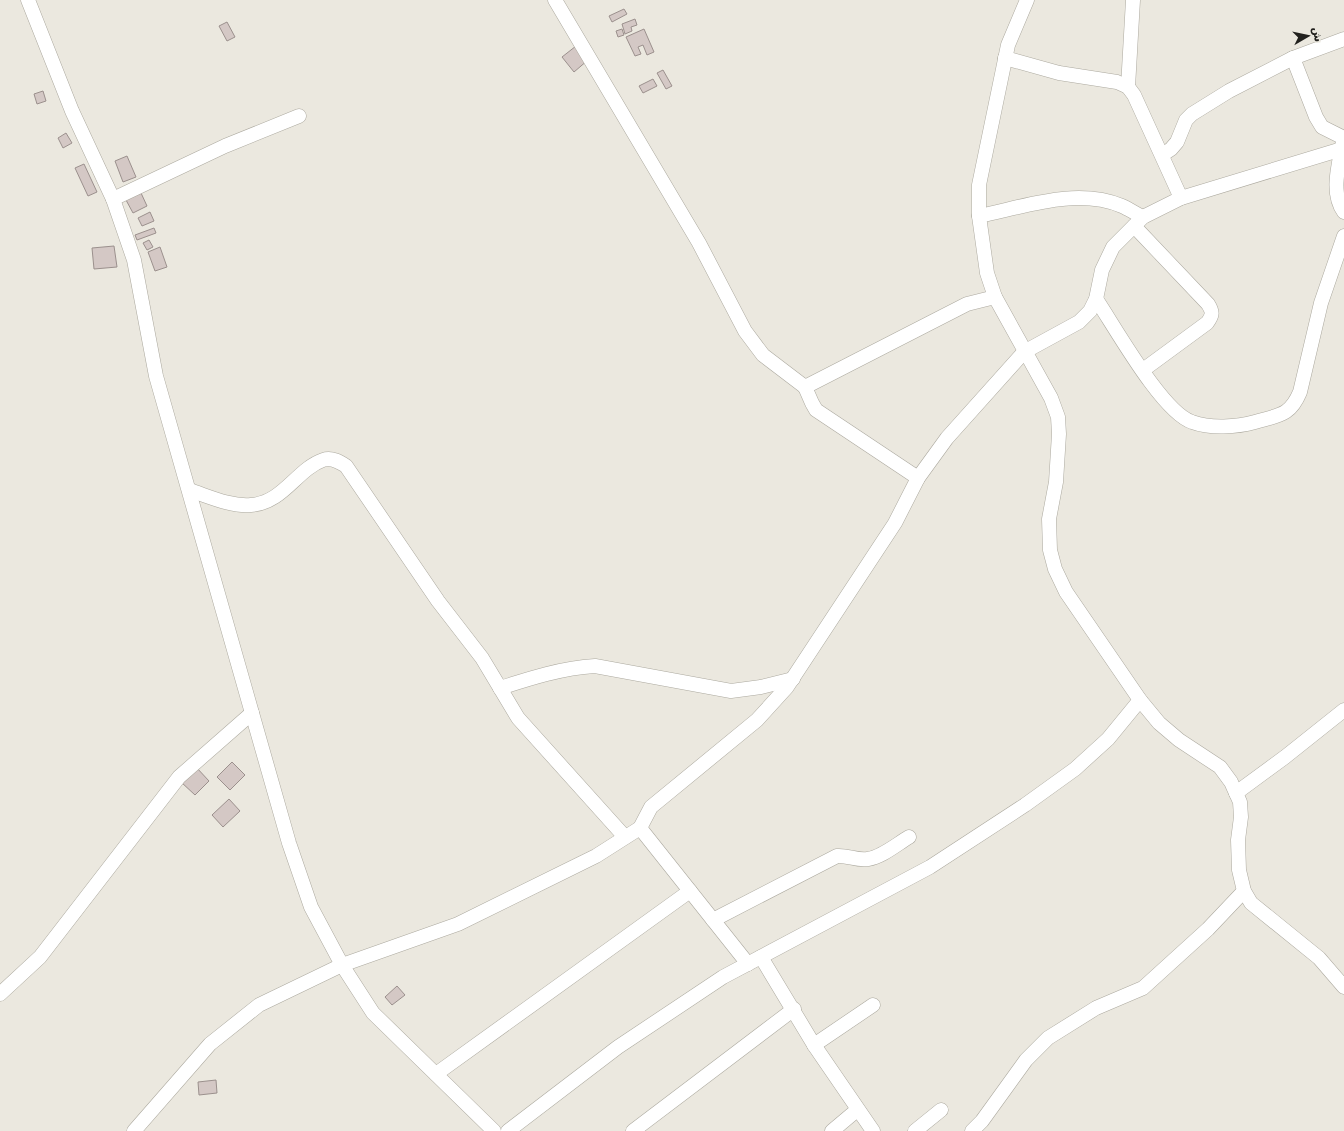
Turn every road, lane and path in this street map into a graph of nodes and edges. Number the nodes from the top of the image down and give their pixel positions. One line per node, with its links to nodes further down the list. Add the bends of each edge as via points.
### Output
1 (28, 0): 13 (street, via 72,111)
2 (555, 0): 22 (street, via 699,243 745,331 763,355)
3 (1027, 0): 6 (street)
4 (1134, 0): 8 (street)
5 (1344, 39): 7 (street)
6 (1005, 58): 8 (street, via 1059,73); 15 (street, via 979,185)
7 (1293, 58): 10 (street, via 1316,117 1322,127); 11 (street, via 1229,91 1192,114 1186,120 1177,142)
8 (1128, 86): 11 (street)
9 (299, 116): 13 (street, via 225,146)
10 (1343, 142): 12 (street); 14 (street, via 1337,180 1338,204)
11 (1162, 155): 12 (street)
12 (1181, 198): 16 (street)
13 (113, 200): 24 (street, via 134,260 156,376)
14 (1344, 212)
15 (979, 216): 16 (street, via 1066,198 1095,199 1121,205); 18 (street, via 987,273)
16 (1139, 222): 19 (street, via 1112,248 1102,270); 21 (street, via 1212,311 1212,317 1207,323)
17 (1344, 236): 21 (street, via 1320,303 1300,392 1295,405 1285,414 1247,424 1215,426 1192,422 1174,411 1157,392)
18 (994, 297): 20 (street); 22 (street, via 967,304)
19 (1096, 299): 20 (street, via 1090,311 1079,322); 21 (street)
20 (1024, 352): 23 (street, via 947,438); 27 (street, via 1051,398 1058,417 1056,482 1049,520 1050,550 1056,569 1066,592)
21 (1143, 370)
22 (805, 387): 23 (street, via 816,410)
23 (918, 478): 25 (street, via 894,523)
24 (189, 490): 26 (street, via 235,504 252,505 282,492 324,459 336,460 346,466 438,601 482,658); 29 (street)
25 (793, 679): 26 (street, via 731,691 595,666 551,672); 31 (street, via 757,720 651,807)
26 (500, 688): 32 (street, via 534,738)
27 (1140, 700): 30 (street, via 1159,723 1179,740 1220,767); 37 (street, via 1108,739 1075,769 1025,805 930,867)
28 (1344, 710): 30 (street)
29 (252, 713): 39 (street, via 289,843 311,907); 41 (street, via 179,777 40,957)
30 (1236, 793): 34 (street, via 1241,816 1238,840 1239,870)
31 (640, 828): 32 (street); 35 (street)
32 (625, 837): 39 (street, via 596,856 458,924)
33 (909, 837): 36 (street, via 867,860 845,855 837,856)
34 (1244, 890): 40 (street, via 1251,903 1319,958); 55 (street, via 1208,929 1143,988 1102,1005 1048,1038 1026,1060)
35 (690, 891): 36 (street); 45 (street)
36 (714, 920): 38 (street)
37 (761, 957): 38 (street); 43 (street)
38 (748, 964): 50 (street, via 723,977 618,1047)
39 (342, 965): 45 (street, via 373,1013); 48 (street, via 259,1005 210,1044)
40 (1344, 987)
41 (0, 994)
42 (873, 1004): 44 (street)
43 (794, 1009): 44 (street); 51 (street)
44 (814, 1045): 46 (street)
45 (436, 1074): 49 (street)
46 (857, 1110): 52 (street); 53 (street)
47 (941, 1110): 54 (street)
48 (134, 1131)
49 (494, 1131)
50 (508, 1131)
51 (633, 1131)
52 (832, 1131)
53 (872, 1131)
54 (915, 1131)
55 (972, 1131)

